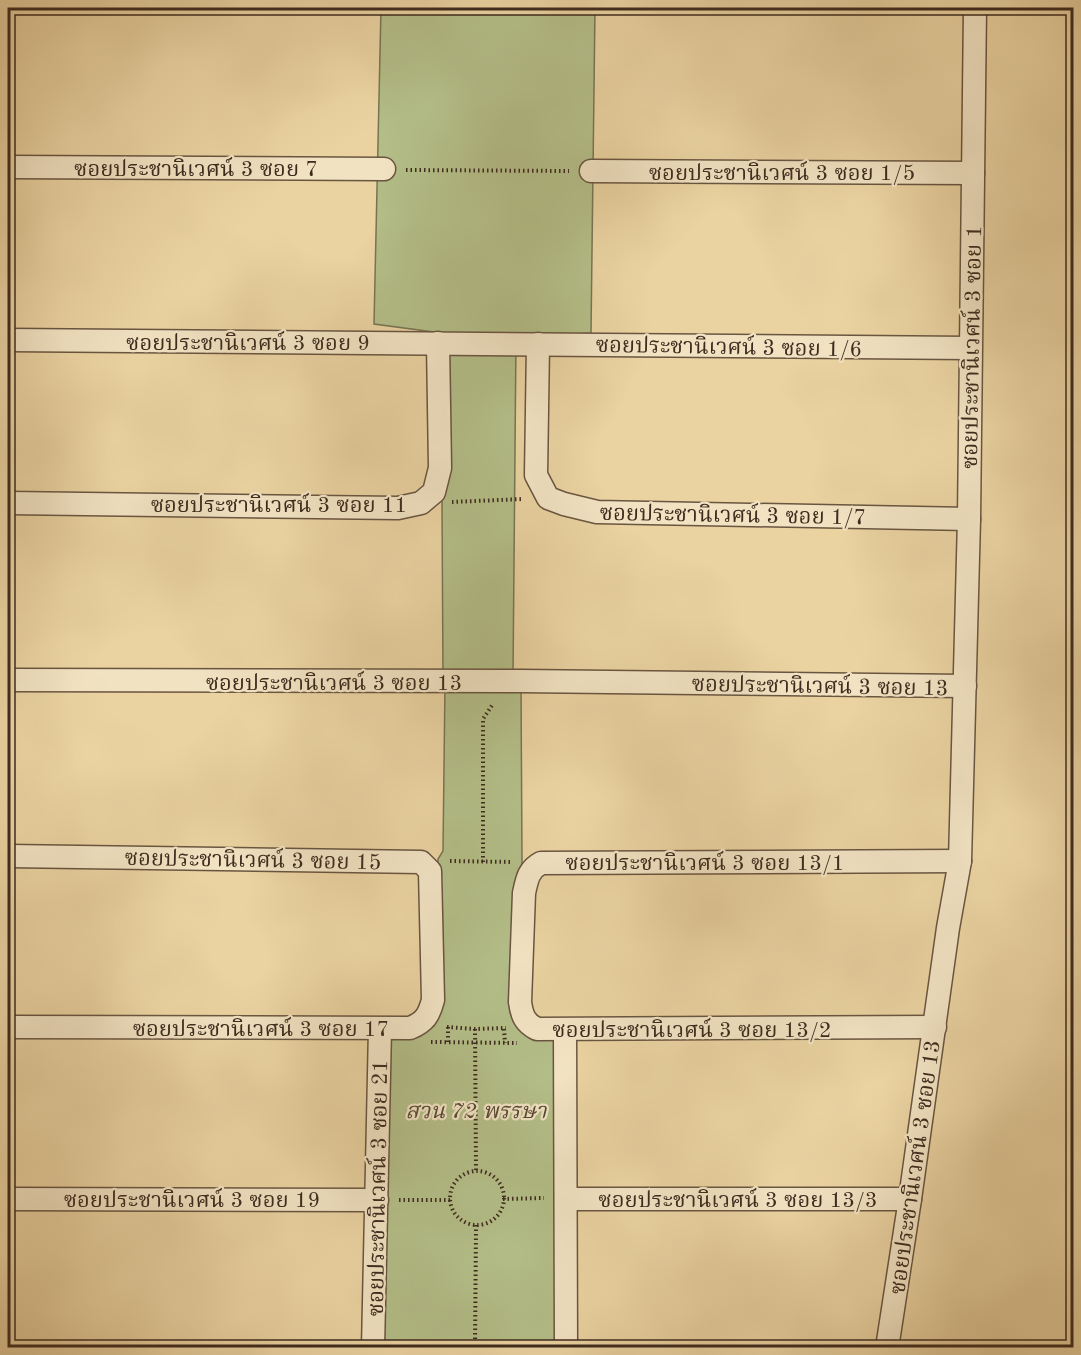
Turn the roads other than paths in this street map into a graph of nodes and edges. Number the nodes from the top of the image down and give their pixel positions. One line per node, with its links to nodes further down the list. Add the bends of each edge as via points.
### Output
1 (975, 8): 5 (street, ซอยประชานิเวศน์ 3 ซอย 1)
2 (8, 167): 3 (street, ซอยประชานิเวศน์ 3 ซอย 7)
3 (384, 170)
4 (591, 171): 5 (street, ซอยประชานิเวศน์ 3 ซอย 1/5)
5 (973, 172): 10 (street, ซอยประชานิเวศน์ 3 ซอย 1)
6 (8, 340): 7 (street, ซอยประชานิเวศน์ 3 ซอย 9)
7 (438, 343): 8 (street, ซอยประชานิเวศน์ 3 ซอย 9); 11 (street, ซอยประชานิเวศน์ 3 ซอย 11, via 440,468 434,492 422,503 398,508)
8 (488, 344): 9 (street, ซอยประชานิเวศน์ 3 ซอย 1/6)
9 (538, 344): 10 (street, ซอยประชานิเวศน์ 3 ซอย 1/6); 12 (street, ซอยประชานิเวศน์ 3 ซอย 1/7, via 536,475 548,498 597,512)
10 (970, 348): 12 (street, ซอยประชานิเวศน์ 3 ซอย 1)
11 (8, 503)
12 (969, 519): 14 (street, ซอยประชานิเวศน์ 3 ซอย 1)
13 (8, 680): 14 (street, ซอยประชานิเวศน์ 3 ซอย 13)
14 (965, 686): 16 (street, ซอยประชานิเวศน์ 3 ซอย 13)
15 (8, 856): 17 (street, ซอยประชานิเวศน์ 3 ซอย 15, via 421,862 430,871)
16 (960, 861): 18 (street, ซอยประชานิเวศน์ 3 ซอย 13/1, via 541,863 527,877); 20 (street, ซอยประชานิเวศน์ 3 ซอย 13)
17 (431, 935): 21 (street, ซอยประชานิเวศน์ 3 ซอย 17, via 430,1011 422,1023 410,1028)
18 (522, 948): 22 (street, ซอยประชานิเวศน์ 3 ซอย 13/2, via 520,1002 527,1024 537,1029)
19 (8, 1027): 21 (street, ซอยประชานิเวศน์ 3 ซอย 17)
20 (935, 1027): 22 (street, ซอยประชานิเวศน์ 3 ซอย 13/2); 26 (street, ซอยประชานิเวศน์ 3 ซอย 13)
21 (380, 1029): 24 (street, ซอยประชานิเวศน์ 3 ซอย 21)
22 (565, 1030): 25 (street)
23 (8, 1199): 24 (street, ซอยประชานิเวศน์ 3 ซอย 19)
24 (384, 1199): 27 (street, ซอยประชานิเวศน์ 3 ซอย 21)
25 (566, 1199): 26 (street, ซอยประชานิเวศน์ 3 ซอย 13/3); 28 (street)
26 (910, 1199): 29 (street, ซอยประชานิเวศน์ 3 ซอย 13)
27 (373, 1347)
28 (566, 1347)
29 (887, 1347)

